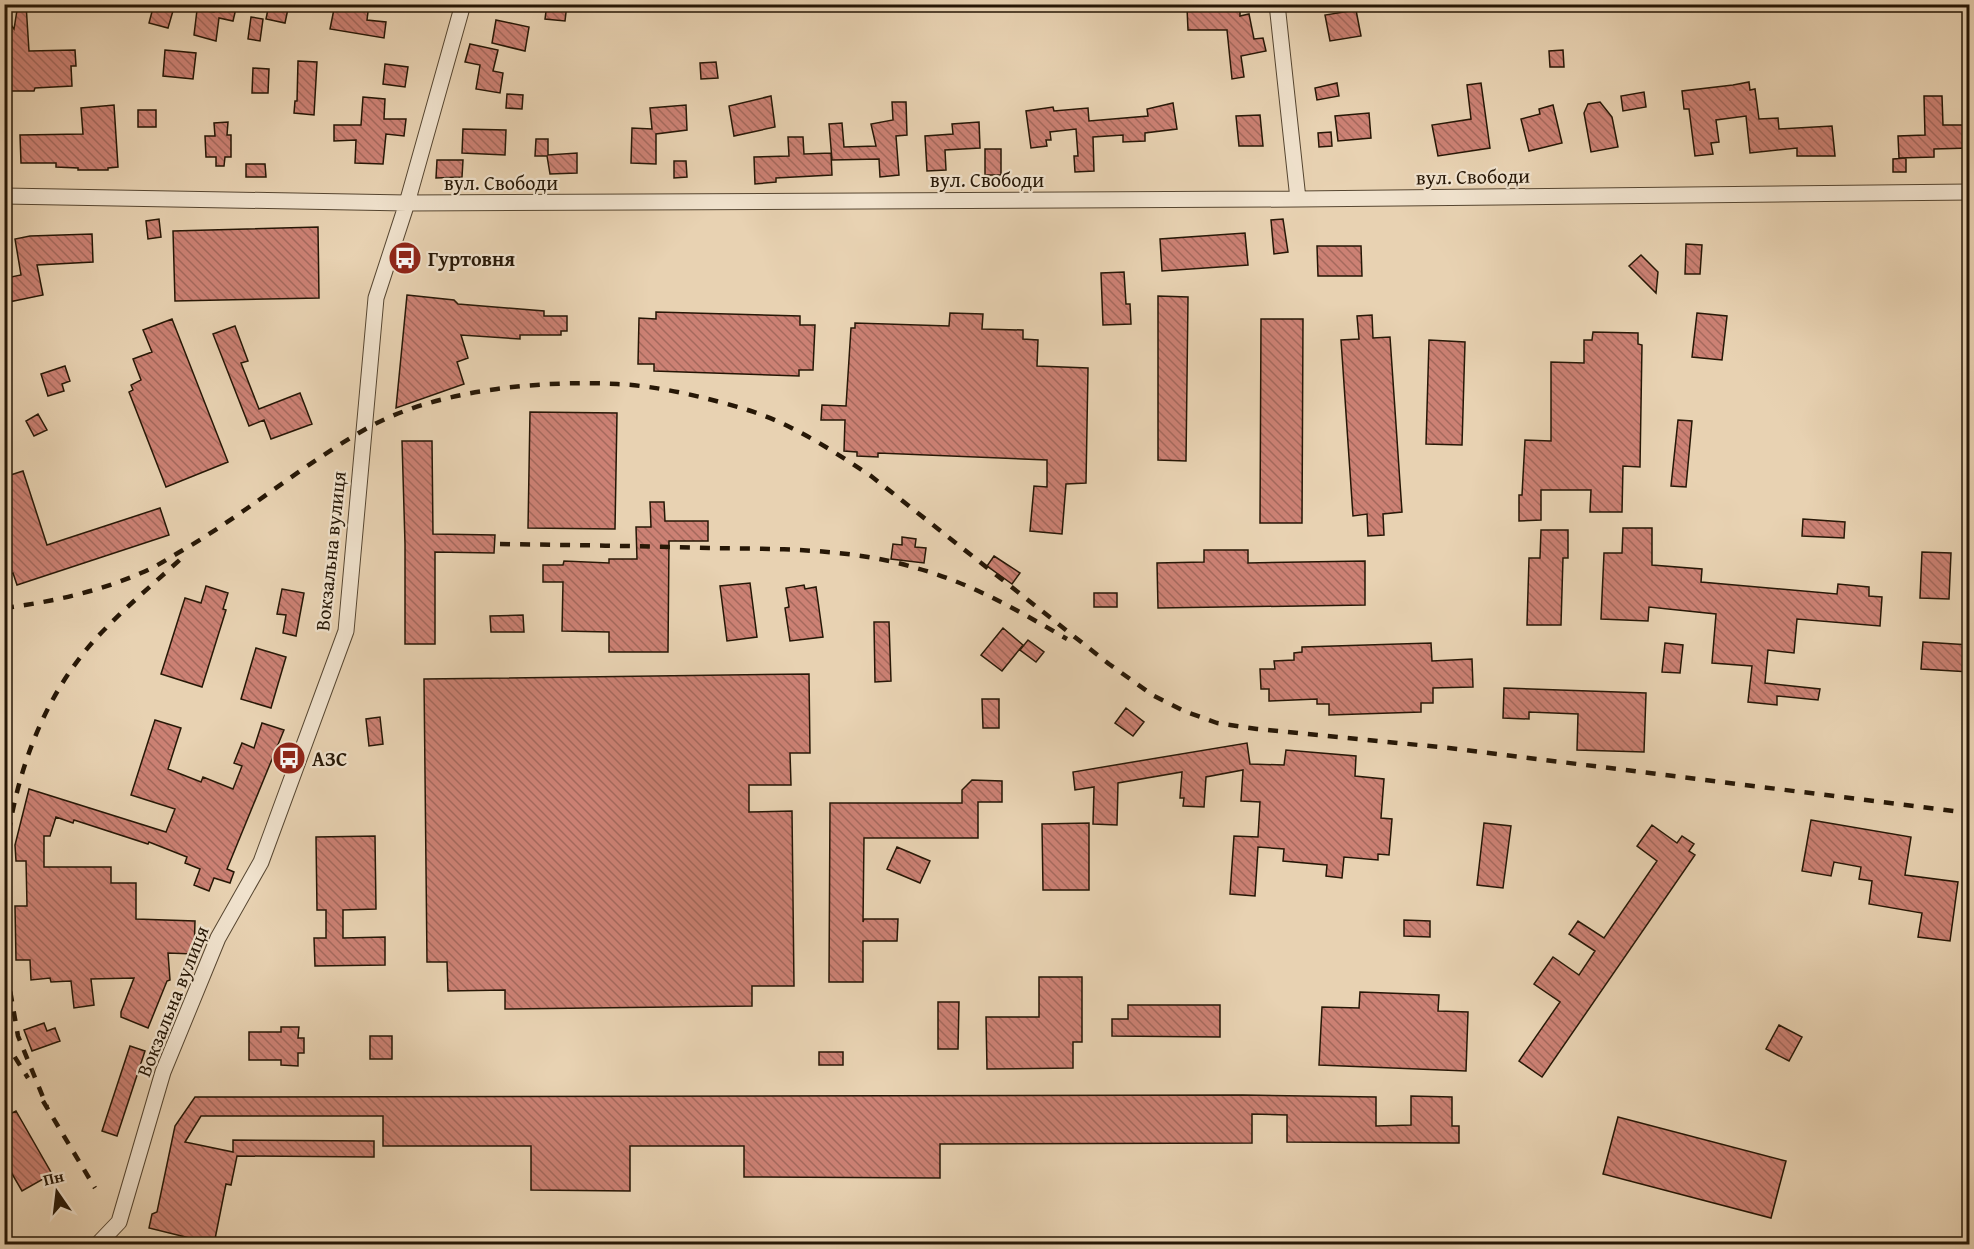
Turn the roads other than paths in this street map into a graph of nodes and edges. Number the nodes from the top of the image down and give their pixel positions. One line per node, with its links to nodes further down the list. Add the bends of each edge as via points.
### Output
1 (463, 4): 6 (street, Вокзальна вулиця)
2 (1277, 4): 5 (street)
3 (1970, 192): 5 (street, вул. Свободи)
4 (4, 196): 6 (street, вул. Свободи)
5 (1298, 199): 6 (street, вул. Свободи)
6 (407, 203): 7 (street, Вокзальна вулиця, via 376,298 346,631 261,862 218,938 163,1072 120,1222)
7 (98, 1245)

